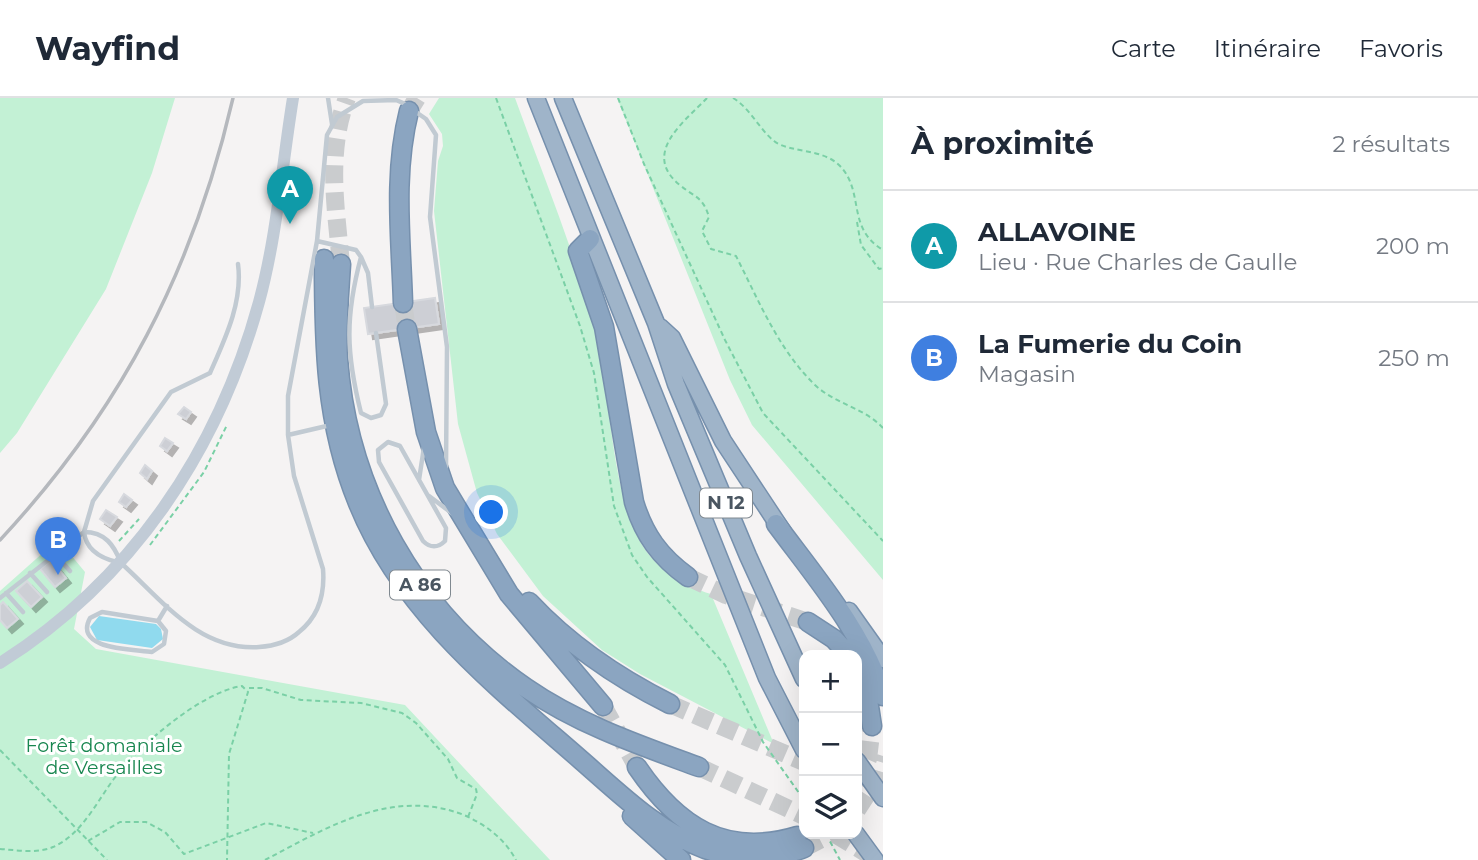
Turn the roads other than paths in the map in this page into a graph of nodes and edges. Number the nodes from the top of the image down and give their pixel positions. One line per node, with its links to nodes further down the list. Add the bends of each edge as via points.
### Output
1 (293, 98): 26 (main road, via 264,280 251,328 212,432 178,488)
2 (328, 98): 6 (lane)
3 (536, 98): 7 (highway, N 12)
4 (564, 98): 13 (highway, N 12)
5 (401, 103): 6 (lane, via 373,99 354,104); 11 (highway); 20 (lane, via 426,119 436,135 430,217 447,347)
6 (332, 124): 8 (lane, via 326,143)
7 (590, 239): 29 (highway, via 578,251 604,327 634,502 653,544); 47 (highway, N 12, via 768,678)
8 (317, 241): 9 (lane, via 356,250); 18 (lane, via 291,373)
9 (362, 257): 12 (lane); 15 (lane, via 350,299 349,341 361,413 371,418 381,415 386,404)
10 (238, 264): 24 (lane, via 241,284 211,373 171,393 93,501)
11 (404, 303)
12 (372, 307)
13 (656, 323): 22 (highway, via 672,338 723,441); 40 (highway, N 12, via 686,408)
14 (407, 329): 17 (highway)
15 (376, 333)
16 (333, 425): 18 (lane); 45 (highway, via 358,504 395,574 448,639); 49 (highway, A 86, via 325,360 333,262 346,421 383,526 422,587 463,636 527,689 611,734)
17 (426, 432): 19 (lane); 20 (highway)
18 (288, 435): 33 (lane, via 294,476 323,569 323,595 311,620 280,643 230,646 201,635)
19 (418, 481): 21 (lane); 21 (lane, via 400,446 393,442 380,446 377,458 395,493 423,541 438,546 447,533)
20 (445, 488): 23 (highway)
21 (427, 495): 23 (lane)
22 (776, 524): 38 (highway); 42 (highway, via 847,621)
23 (467, 526): 43 (highway, via 513,585 581,650); 44 (highway, via 515,602)
24 (84, 532): 25 (lane); 26 (lane, via 100,534 114,546); 26 (lane, via 91,549 104,559)
25 (54, 552): 27 (lane); 28 (lane)
26 (121, 563): 33 (lane); 39 (main road, via 66,616)
27 (71, 570)
28 (30, 573): 30 (lane); 31 (lane)
29 (688, 578)
30 (47, 592)
31 (6, 593): 32 (lane); 34 (lane)
32 (0, 598)
33 (167, 606): 35 (lane)
34 (23, 612)
35 (158, 621): 35 (lane, via 102,612 90,618 87,631 96,643 152,652 164,644 167,635)
36 (808, 622): 37 (highway)
37 (844, 650)
38 (883, 659)
39 (0, 663)
40 (799, 668)
41 (862, 680): 46 (highway)
42 (883, 696)
43 (670, 704)
44 (603, 706)
45 (521, 708): 48 (highway, via 639,809 688,841 734,856 768,857 800,842 754,843 715,836 672,811); 53 (highway)
46 (872, 726)
47 (799, 740)
48 (637, 767)
49 (699, 767)
50 (862, 768): 51 (highway)
51 (883, 798)
52 (860, 839): 54 (highway)
53 (681, 860)
54 (875, 860)

